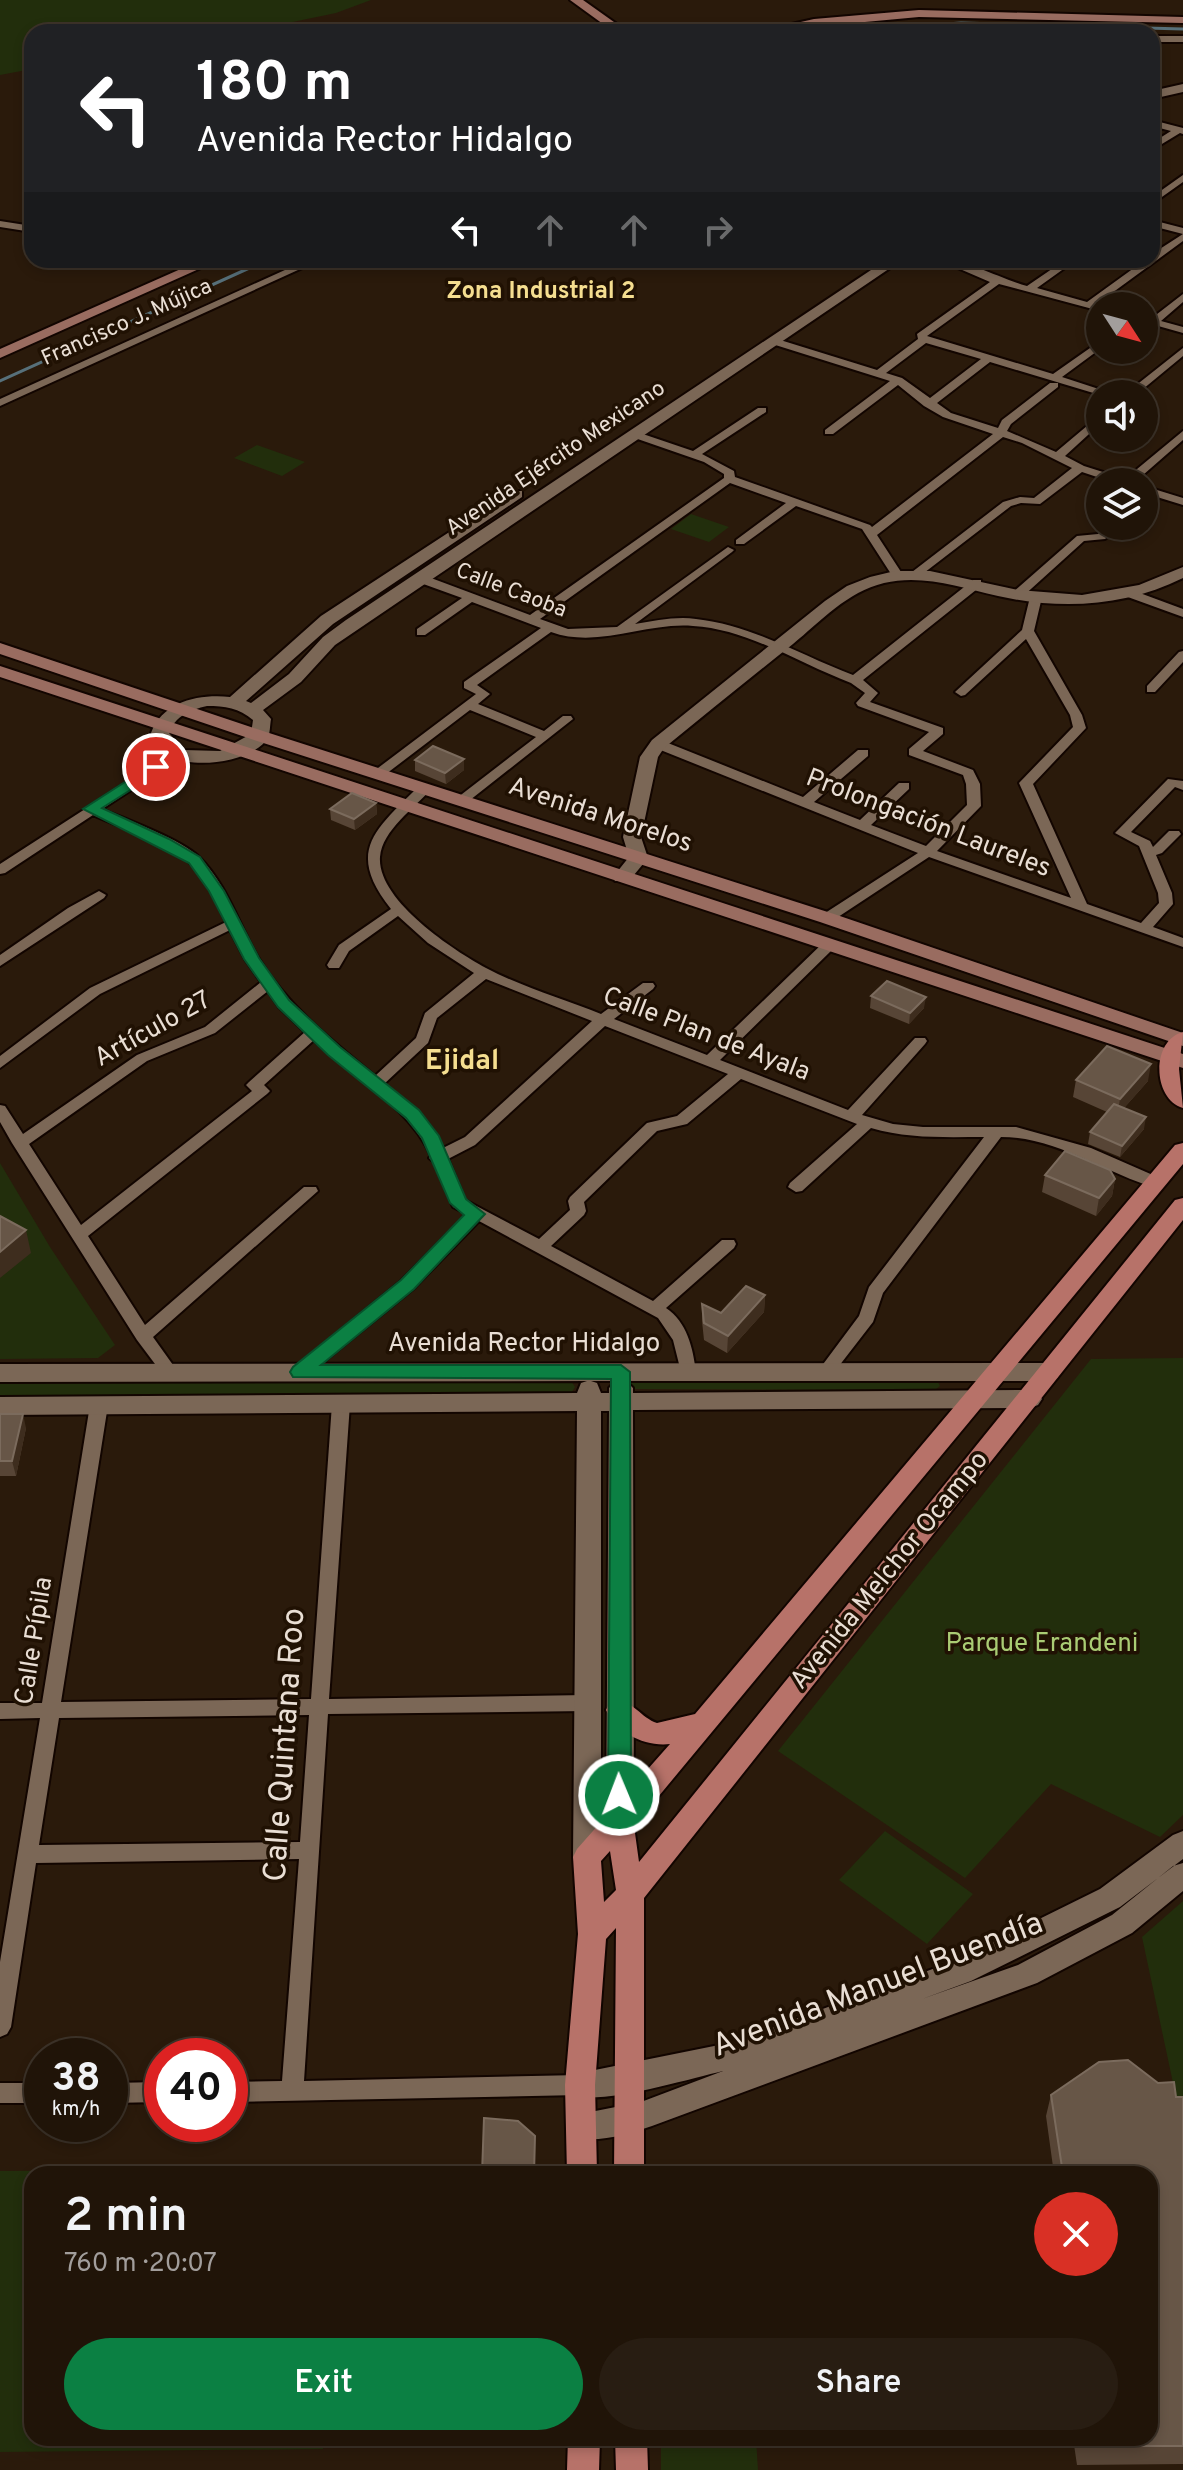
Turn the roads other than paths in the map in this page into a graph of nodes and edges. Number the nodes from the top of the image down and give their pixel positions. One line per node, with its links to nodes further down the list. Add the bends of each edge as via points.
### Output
1 (576, 0): 3 (main road)
2 (1183, 20): 4 (main road, via 926,12)
3 (610, 24)
4 (811, 24)
5 (1160, 39): 6 (street)
6 (1183, 39)
7 (1183, 82): 8 (street)
8 (1160, 85)
9 (1183, 88): 10 (street)
10 (1160, 93)
11 (1160, 125): 12 (street)
12 (1180, 130): 13 (street)
13 (1160, 142)
14 (1183, 178): 15 (street)
15 (1160, 195)
16 (0, 224): 18 (street)
17 (1160, 226): 19 (street)
18 (24, 228)
19 (1183, 234): 20 (street)
20 (1160, 252)
21 (194, 268): 40 (main road)
22 (297, 268): 49 (street, Francisco J. Mújica)
23 (862, 268): 31 (street, Avenida Ejército Mexicano)
24 (880, 268): 31 (street, Avenida Ejército Mexicano)
25 (977, 268): 28 (street)
26 (1060, 268): 29 (street)
27 (1141, 268): 30 (street)
28 (997, 281): 29 (street); 37 (street, via 921,336)
29 (1028, 290): 33 (street)
30 (1112, 292)
31 (829, 296): 38 (street, Avenida Ejército Mexicano); 47 (street, Avenida Ejército Mexicano)
32 (1183, 297): 34 (street)
33 (1086, 305)
34 (1158, 313)
35 (1158, 323): 36 (street)
36 (1183, 330)
37 (924, 339): 42 (street); 43 (street)
38 (773, 341): 43 (street); 47 (street, Avenida Ejército Mexicano)
39 (1183, 351): 45 (street)
40 (0, 354)
41 (1086, 356): 46 (street)
42 (989, 358): 46 (street); 50 (street)
43 (878, 374): 44 (street)
44 (898, 380): 50 (street); 53 (street)
45 (1147, 380)
46 (1054, 382): 48 (street); 54 (street, via 1006,422)
47 (693, 386): 55 (street, Avenida Ejército Mexicano); 64 (street, Avenida Ejército Mexicano)
48 (1086, 389)
49 (0, 403)
50 (928, 404): 54 (street)
51 (762, 410): 57 (street)
52 (1086, 431): 58 (street)
53 (829, 432)
54 (1001, 433): 58 (street); 68 (street)
55 (633, 434): 57 (street); 67 (street, Avenida Ejército Mexicano)
56 (1183, 434): 60 (street)
57 (694, 455): 62 (street, via 730,473)
58 (1058, 456): 59 (street)
59 (1080, 468): 61 (street); 73 (street, via 1036,502 1007,504)
60 (1142, 468)
61 (1086, 470)
62 (729, 479): 65 (street); 84 (street)
63 (1158, 494): 66 (street)
64 (511, 498): 67 (street); 81 (street, Avenida Ejército Mexicano)
65 (794, 502): 68 (street, via 861,524); 70 (street)
66 (1183, 502)
67 (528, 504): 75 (street, Avenida Ejército Mexicano)
68 (872, 533): 74 (street)
69 (1086, 538): 78 (street)
70 (740, 542)
71 (728, 550): 87 (street)
72 (1183, 572): 77 (street)
73 (916, 574): 74 (street); 76 (street)
74 (897, 575): 92 (street, via 854,588)
75 (419, 578): 79 (street, Calle Caoba); 82 (street, Avenida Ejército Mexicano)
76 (977, 583): 78 (street); 95 (street)
77 (1129, 593): 80 (street, via 1072,600); 83 (street)
78 (1017, 595): 80 (street)
79 (472, 597): 84 (street, Calle Caoba); 89 (street)
80 (1036, 597): 88 (street)
81 (351, 603): 82 (street); 85 (street, Avenida Ejército Mexicano)
82 (370, 611): 90 (street, Avenida Ejército Mexicano)
83 (1183, 613)
84 (531, 620): 86 (street, Calle Caoba)
85 (319, 626): 90 (street); 98 (street, Avenida Ejército Mexicano, via 266,679)
86 (550, 627): 87 (street, Calle Caoba, via 582,635); 99 (street, via 468,685 484,694)
87 (620, 629): 92 (street, Calle Caoba, via 696,622)
88 (1028, 631): 97 (street); 126 (street, via 1080,728 1026,783)
89 (421, 632)
90 (339, 633): 101 (street, Avenida Ejército Mexicano, via 295,678)
91 (0, 648): 100 (main road, Avenida Morelos)
92 (776, 648): 95 (street, Calle Caoba); 106 (street)
93 (1183, 655): 96 (street)
94 (0, 671): 103 (main road, Avenida Morelos)
95 (855, 680): 120 (street, via 872,693 862,703 938,731 914,752 968,773 973,784 974,806)
96 (1151, 689)
97 (961, 692)
98 (234, 702): 100 (street, via 207,701); 101 (street)
99 (469, 705): 105 (street); 110 (street)
100 (181, 708): 103 (street); 104 (main road, Avenida Morelos)
101 (253, 710): 104 (street, via 262,719)
102 (567, 719): 105 (street)
103 (161, 725): 107 (main road, Avenida Morelos); 108 (street, via 162,741)
104 (260, 736): 107 (street); 110 (main road, Avenida Morelos)
105 (545, 736): 114 (street)
106 (658, 744): 115 (street, Prolongación Laureles); 122 (street, via 649,757 632,837)
107 (242, 750): 108 (street, via 210,758); 116 (main road, Avenida Morelos)
108 (178, 753): 117 (street)
109 (863, 753): 115 (street)
110 (377, 774): 113 (main road, Avenida Morelos)
111 (904, 786): 118 (street)
112 (1183, 786): 121 (street, via 1173,782 1122,833 1145,844)
113 (424, 789): 114 (main road, Avenida Morelos); 116 (street, Calle Plan de Ayala)
114 (460, 801): 122 (main road, Avenida Morelos)
115 (804, 803): 118 (street, Prolongación Laureles)
116 (407, 806): 124 (main road, Avenida Morelos); 127 (street, Calle Plan de Ayala, via 373,858 382,888)
117 (91, 809): 123 (street); 129 (street, via 195,860)
118 (862, 826): 120 (street, Prolongación Laureles)
119 (1174, 834): 121 (street)
120 (928, 852): 126 (street, Prolongación Laureles); 128 (street)
121 (1147, 853): 130 (street, via 1166,904)
122 (639, 858): 124 (street); 128 (main road, Avenida Morelos)
123 (0, 870)
124 (622, 877): 132 (main road, Avenida Morelos)
125 (99, 895): 133 (street)
126 (1081, 906): 130 (street, Prolongación Laureles)
127 (400, 909): 134 (street, via 344,948); 135 (street, Calle Plan de Ayala, via 453,955)
128 (827, 918): 141 (main road, Avenida Morelos)
129 (232, 924): 136 (street); 143 (street, via 95,991)
130 (1145, 928): 131 (street, Prolongación Laureles)
131 (1183, 943)
132 (829, 945): 141 (main road, Avenida Morelos); 142 (street)
133 (0, 962)
134 (334, 965)
135 (484, 973): 138 (street, Calle Plan de Ayala); 145 (street, via 430,1016 423,1040)
136 (268, 984): 139 (street); 151 (street, Artículo 27, via 210,1030 142,1058)
137 (648, 986): 138 (street)
138 (602, 1020): 142 (street, Calle Plan de Ayala); 153 (street, via 470,1141)
139 (313, 1033): 145 (street); 159 (street, via 254,1085 262,1091)
140 (920, 1041): 148 (street)
141 (1180, 1047): 146 (main road, via 1168,1071)
142 (709, 1062): 144 (street, Calle Plan de Ayala)
143 (0, 1063)
144 (739, 1073): 148 (street, Calle Plan de Ayala); 161 (street, via 682,1120 652,1127 576,1201 578,1211)
145 (374, 1085): 153 (street, via 412,1114 430,1136)
146 (1183, 1101)
147 (0, 1110): 151 (street)
148 (851, 1117): 149 (street, Calle Plan de Ayala)
149 (868, 1122): 150 (street, Calle Plan de Ayala, via 923,1132); 155 (street)
150 (998, 1130): 154 (street, Calle Plan de Ayala, via 1086,1152); 164 (street, via 875,1291 867,1318)
151 (20, 1143): 159 (street)
152 (1183, 1150): 154 (main road, Avenida Melchor Ocampo)
153 (437, 1158): 158 (street, via 459,1203)
154 (1156, 1183): 165 (main road, Avenida Melchor Ocampo)
155 (796, 1187)
156 (310, 1191): 163 (street)
157 (1183, 1205): 171 (main road, Avenida Melchor Ocampo)
158 (476, 1214): 161 (street); 167 (street, via 407,1285)
159 (79, 1235): 163 (street)
160 (728, 1244): 162 (street)
161 (539, 1248): 162 (street)
162 (655, 1308): 170 (street, via 679,1328)
163 (143, 1336): 166 (street)
164 (826, 1371): 165 (street, Avenida Rector Hidalgo); 170 (street, Avenida Rector Hidalgo)
165 (997, 1371): 171 (street, Avenida Rector Hidalgo); 173 (main road, Avenida Melchor Ocampo)
166 (170, 1372): 167 (street, Avenida Rector Hidalgo); 172 (street, Avenida Rector Hidalgo)
167 (300, 1372): 168 (street, Avenida Rector Hidalgo)
168 (589, 1372): 169 (street, Avenida Rector Hidalgo); 175 (street)
169 (621, 1372): 170 (street, Avenida Rector Hidalgo); 176 (street)
170 (688, 1372)
171 (1049, 1372): 174 (main road, Avenida Melchor Ocampo)
172 (0, 1373)
173 (974, 1398): 174 (street); 176 (street); 185 (main road, Avenida Melchor Ocampo)
174 (1030, 1399): 192 (main road, Avenida Melchor Ocampo)
175 (589, 1402): 176 (street); 177 (street); 180 (street)
176 (622, 1402): 183 (street)
177 (341, 1404): 178 (street); 181 (street, Calle Quintana Roo)
178 (99, 1405): 179 (street); 182 (street, Calle Pípila)
179 (0, 1406)
180 (587, 1703): 181 (street); 190 (street)
181 (319, 1706): 182 (street); 188 (street, Calle Quintana Roo)
182 (50, 1710): 184 (street); 189 (street, Calle Pípila)
183 (619, 1710): 185 (main road, via 639,1730 666,1735); 186 (street)
184 (0, 1711)
185 (703, 1723): 186 (main road, Avenida Melchor Ocampo)
186 (620, 1823): 190 (main road, Avenida Melchor Ocampo); 192 (main road)
187 (1183, 1843): 195 (street, Avenida Manuel Buendía, via 1110,1898 961,1972 729,2056)
188 (309, 1850): 189 (street); 198 (street, Calle Quintana Roo)
189 (28, 1854): 194 (street, Calle Pípila)
190 (587, 1857): 193 (main road)
191 (1183, 1875): 201 (street, Avenida Manuel Buendía, via 1122,1924 1027,1974)
192 (630, 1894): 193 (main road, Avenida Melchor Ocampo); 195 (main road)
193 (592, 1934): 196 (main road)
194 (0, 2027)
195 (628, 2079): 196 (street, Avenida Manuel Buendía); 201 (main road)
196 (580, 2085): 198 (street); 202 (main road)
197 (248, 2092): 198 (street)
198 (292, 2092)
199 (0, 2093): 200 (street)
200 (24, 2093)
201 (628, 2121): 202 (street, Avenida Manuel Buendía); 204 (main road)
202 (581, 2126): 203 (main road)
203 (582, 2166)
204 (629, 2166)
205 (584, 2446): 207 (main road)
206 (631, 2446): 208 (main road)
207 (583, 2470)
208 (632, 2470)

